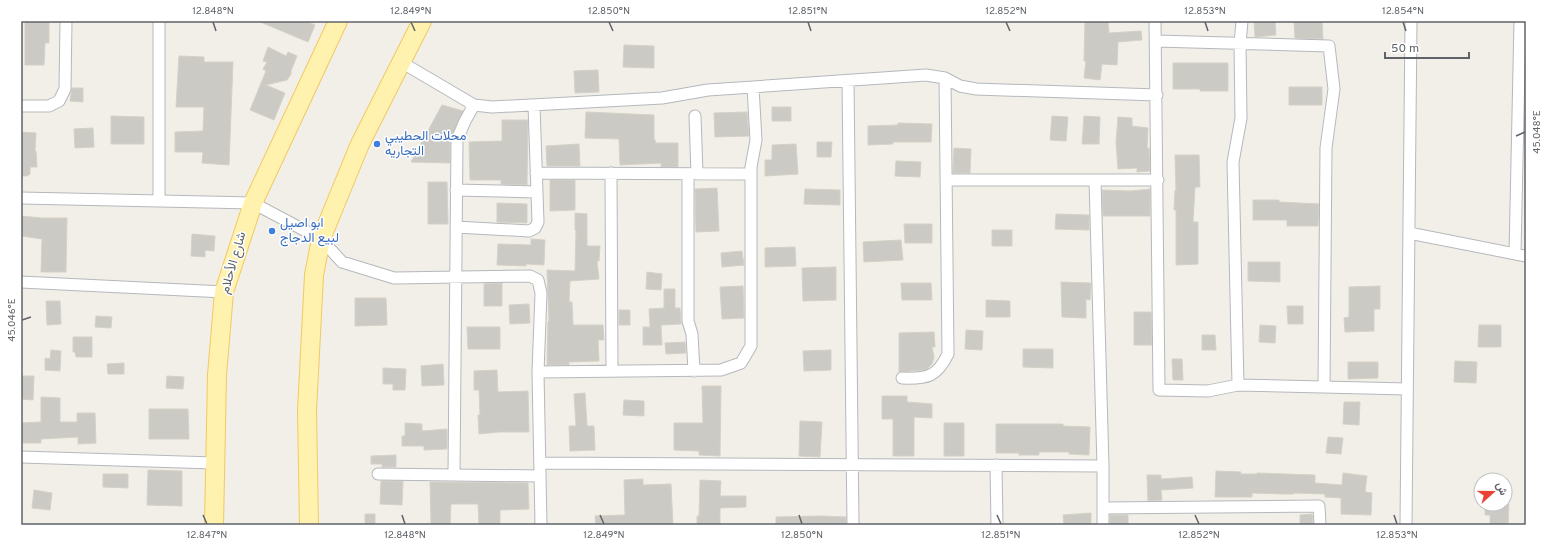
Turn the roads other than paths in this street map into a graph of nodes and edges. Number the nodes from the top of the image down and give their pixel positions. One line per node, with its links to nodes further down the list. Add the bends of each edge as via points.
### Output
1 (66, 21): 18 (street, via 65,89 59,100 49,106)
2 (159, 21): 30 (street)
3 (338, 21): 31 (main road, شارع الأحلام)
4 (422, 21): 11 (main road)
5 (1155, 21): 9 (street)
6 (1242, 21): 10 (street)
7 (1411, 21): 33 (street)
8 (1520, 21): 35 (street)
9 (1156, 41): 10 (street); 15 (street)
10 (1240, 44): 43 (street, via 1241,118 1233,162); 44 (street, via 1329,46 1334,89 1326,148)
11 (401, 62): 16 (street); 34 (main road, via 360,144)
12 (945, 78): 13 (street, via 926,75); 15 (street, via 960,86 976,89); 24 (street)
13 (848, 81): 14 (street); 49 (street)
14 (753, 87): 17 (street, via 708,90 662,98); 23 (street, via 756,140)
15 (1157, 95): 26 (street)
16 (474, 105): 17 (street, via 492,108); 27 (street, via 457,140)
17 (534, 105): 20 (street)
18 (21, 106)
19 (695, 116): 22 (street)
20 (536, 173): 21 (street); 28 (street)
21 (611, 173): 22 (street); 39 (street)
22 (692, 174): 23 (street); 40 (street, via 688,321 692,334)
23 (751, 174): 40 (street, via 752,346 741,363 721,370)
24 (946, 180): 25 (street); 42 (street, via 948,354 943,365 932,375 920,379)
25 (1095, 180): 26 (street); 51 (street)
26 (1158, 180): 43 (street, via 1159,390 1208,391)
27 (456, 190): 28 (street); 32 (street)
28 (536, 192): 32 (street, via 538,222 535,228 529,231)
29 (21, 198): 30 (street)
30 (159, 201): 31 (street)
31 (253, 203): 34 (street); 38 (main road, شارع الأحلام)
32 (456, 227): 36 (street)
33 (1409, 233): 35 (street); 45 (street)
34 (321, 239): 36 (street, via 342,262 394,278); 57 (main road, via 314,275 307,411)
35 (1521, 255)
36 (456, 277): 41 (street, via 530,276 538,280 541,293); 53 (street)
37 (21, 282): 38 (street)
38 (224, 292): 48 (main road, شارع الأحلام, via 217,375)
39 (612, 371): 40 (street); 41 (street)
40 (694, 371)
41 (538, 372): 47 (street)
42 (902, 378)
43 (1238, 386): 44 (street)
44 (1324, 387): 45 (street)
45 (1407, 389): 63 (street)
46 (21, 457): 48 (street)
47 (540, 463): 49 (street); 54 (street)
48 (214, 464): 56 (main road, شارع الأحلام)
49 (852, 464): 50 (street); 59 (street)
50 (996, 465): 51 (street); 60 (street)
51 (1102, 466): 55 (street)
52 (378, 474): 53 (street)
53 (454, 475): 54 (street)
54 (540, 476): 58 (street)
55 (1103, 508): 61 (street); 62 (street, via 1319,506)
56 (214, 525)
57 (309, 525)
58 (540, 525)
59 (853, 525)
60 (997, 525)
61 (1103, 525)
62 (1320, 525)
63 (1406, 525)

